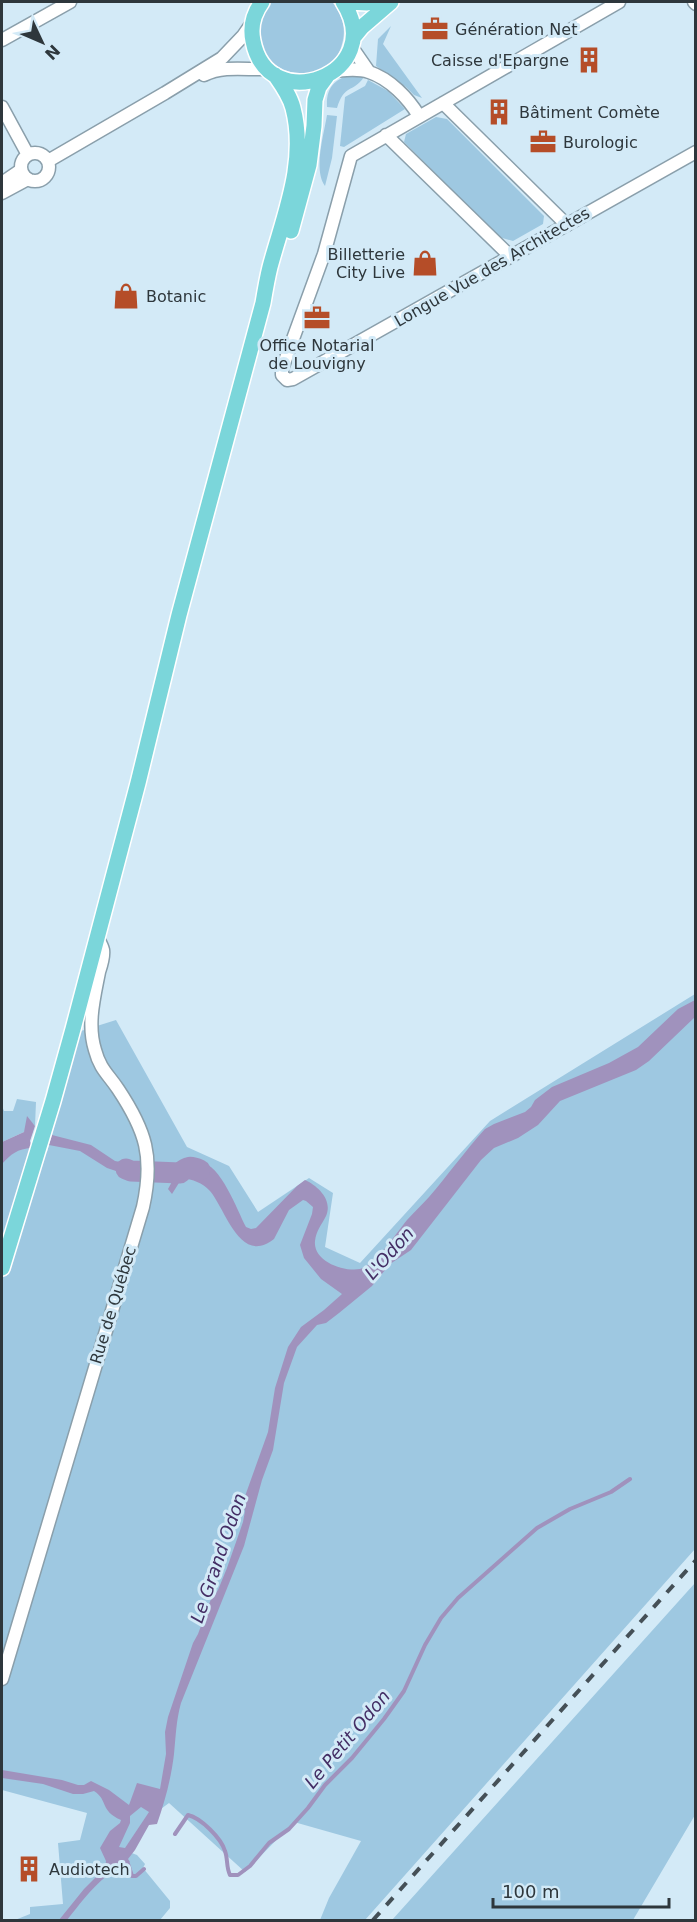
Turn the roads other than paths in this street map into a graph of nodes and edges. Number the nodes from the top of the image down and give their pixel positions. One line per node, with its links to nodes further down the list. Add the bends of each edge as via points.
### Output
1 (70, 2): 9 (street)
2 (262, 2): 8 (main road)
3 (343, 2): 10 (main road, via 351,18)
4 (349, 2): 5 (main road)
5 (372, 2)
6 (391, 2): 10 (main road, via 362,27)
7 (619, 2): 15 (street)
8 (252, 23): 11 (main road, via 254,48); 14 (street, via 222,58)
9 (2, 40)
10 (352, 42): 12 (street); 13 (main road, via 347,56)
11 (271, 72): 13 (main road, via 301,83); 14 (street, via 239,68 210,72); 27 (main road, via 293,107 296,168)
12 (369, 72): 13 (street); 17 (street, via 410,101)
13 (331, 74): 27 (main road, via 319,87 315,100 312,149 302,194 278,271)
14 (165, 93): 21 (street)
15 (443, 102): 17 (street); 25 (street)
16 (2, 106): 20 (street)
17 (419, 116): 18 (street)
18 (386, 135): 26 (street); 26 (street, Longue Vue des Architectes, via 351,156 324,254 282,369 287,380)
19 (696, 152): 25 (street, Longue Vue des Architectes)
20 (28, 155): 21 (street, via 39,153); 22 (street, via 24,159)
21 (48, 161): 22 (street, via 49,171 43,179 33,181)
22 (25, 174): 23 (street); 24 (street)
23 (2, 183)
24 (2, 193)
25 (567, 225): 26 (street, Longue Vue des Architectes)
26 (510, 256)
27 (263, 303): 28 (main road)
28 (97, 937): 29 (main road); 30 (street, Rue de Québec, via 103,951 91,1018 95,1049 104,1071 137,1119 146,1145 148,1184)
29 (2, 1268)
30 (2, 1679)

